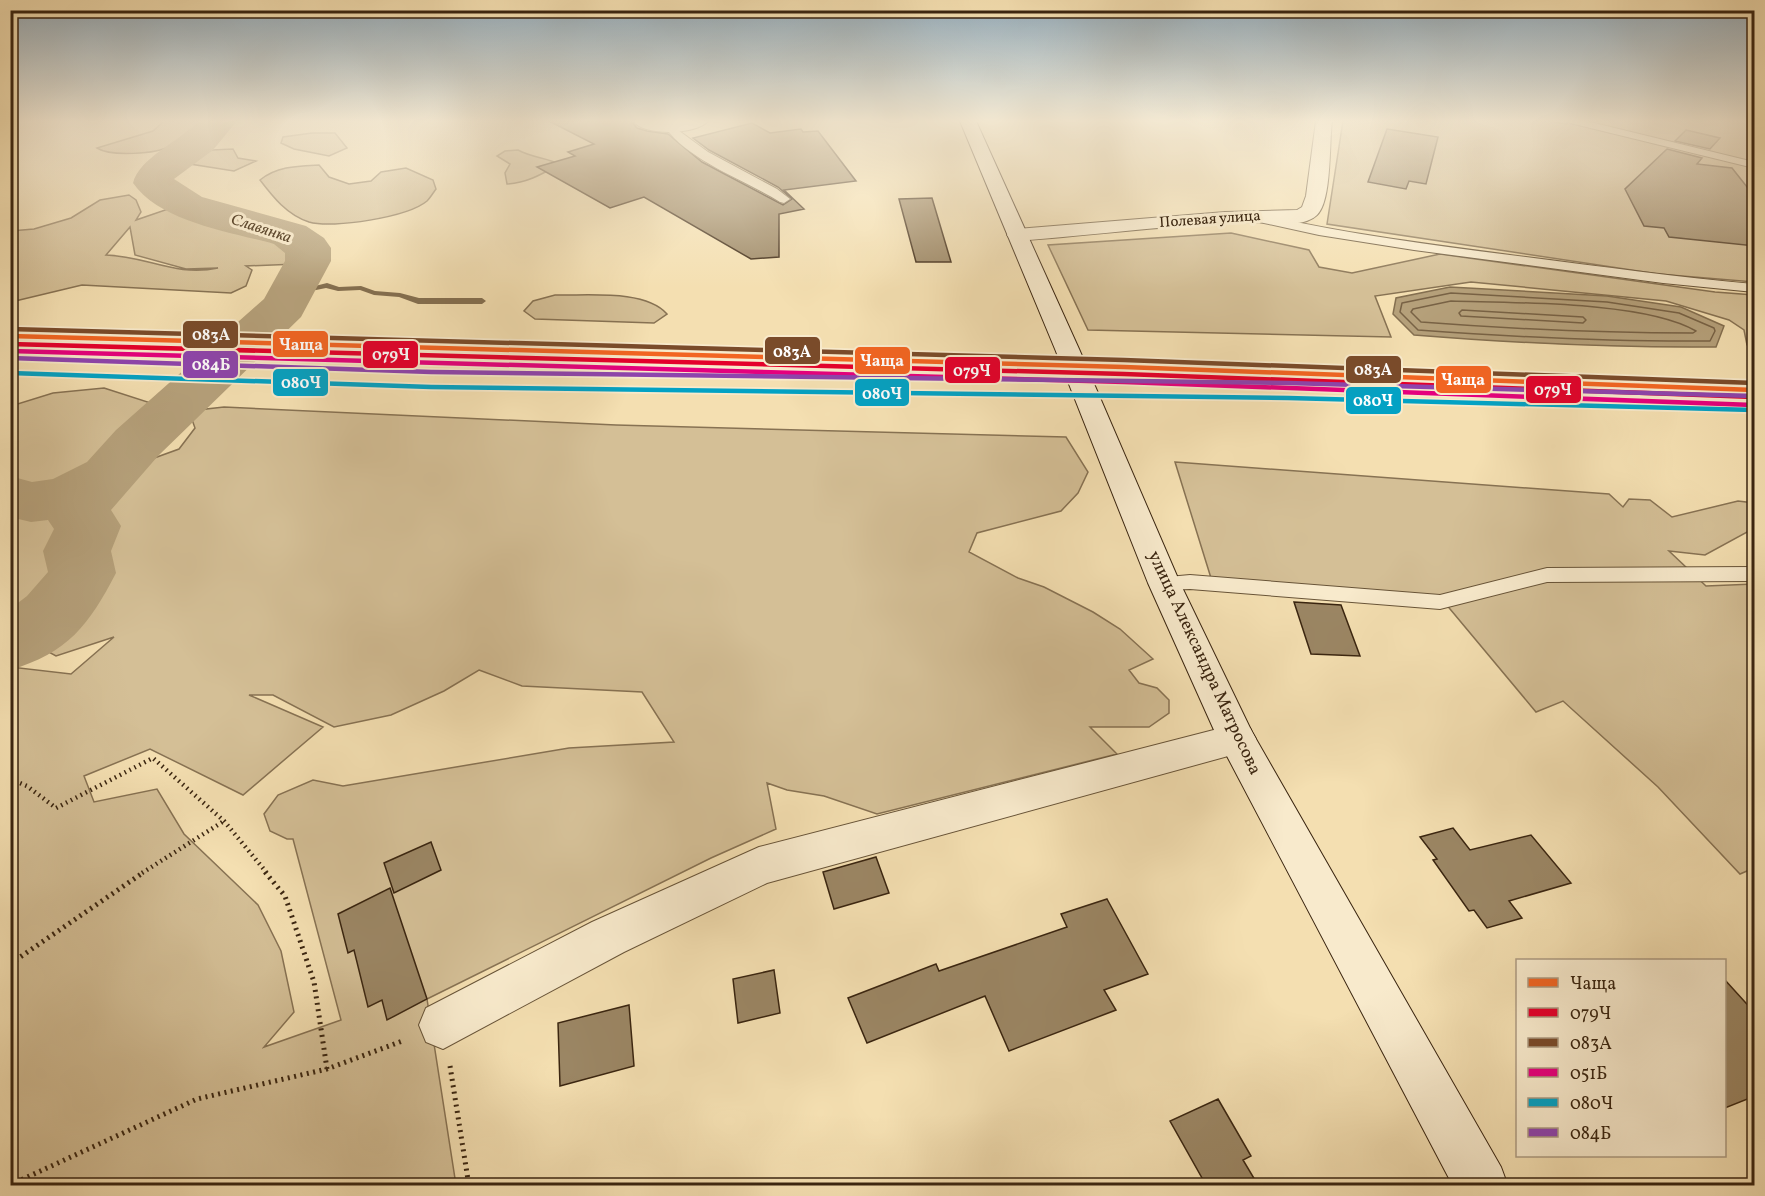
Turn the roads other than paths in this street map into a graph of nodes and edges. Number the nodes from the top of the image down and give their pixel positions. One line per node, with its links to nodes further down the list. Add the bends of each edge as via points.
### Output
1 (747, 177): 4 (lane)
2 (992, 177): 6 (main road, улица Александра Матросова)
3 (1318, 177): 5 (main road, Полевая улица, via 1316,200 1310,210 1297,216)
4 (784, 199)
5 (1255, 216): 6 (main road, Полевая улица); 7 (lane, via 1316,232 1381,242)
6 (1017, 235): 9 (main road, улица Александра Матросова)
7 (1755, 288)
8 (1755, 574): 9 (lane, via 1547,575 1440,602)
9 (1164, 583): 10 (main road, улица Александра Матросова)
10 (1237, 739): 11 (main road, via 759,866 608,937); 12 (main road, улица Александра Матросова)
11 (443, 1025)
12 (1482, 1185)

